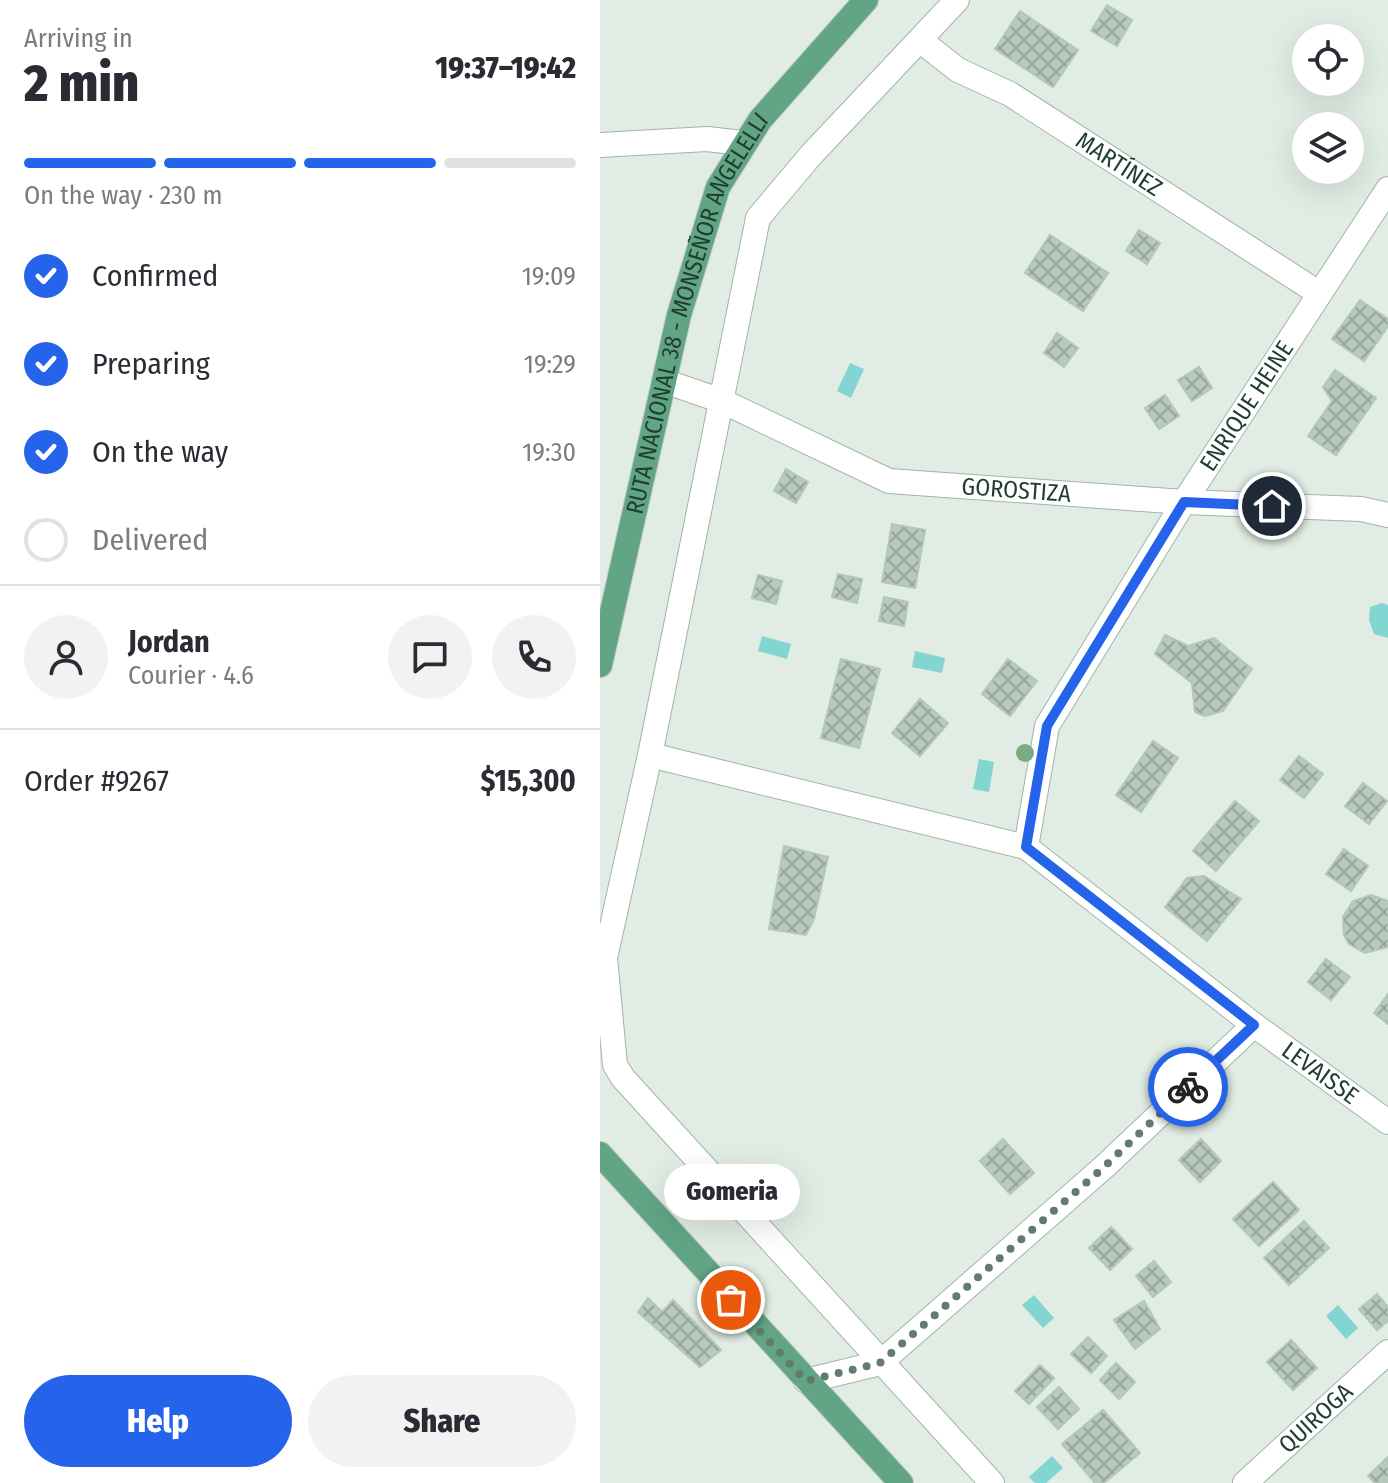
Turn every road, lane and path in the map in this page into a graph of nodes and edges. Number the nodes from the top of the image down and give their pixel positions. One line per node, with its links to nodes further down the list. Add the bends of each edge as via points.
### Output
1 (866, 0): 4 (main road, RUTA NACIONAL 38 - MONSEÑOR ANGELELLI)
2 (957, 0): 3 (street)
3 (921, 41): 7 (street, MARTÍNEZ, via 958,70 1010,94); 9 (street, via 763,210)
4 (743, 143): 5 (street, via 707,139); 8 (main road, RUTA NACIONAL 38 - MONSEÑOR ANGELELLI, via 707,215)
5 (600, 145)
6 (1388, 189): 7 (street, ENRIQUE HEINE)
7 (1317, 292): 10 (street, ENRIQUE HEINE)
8 (664, 381): 9 (street, GOROSTIZA); 12 (main road, RUTA NACIONAL 38 - MONSEÑOR ANGELELLI)
9 (722, 401): 10 (street, GOROSTIZA, via 889,481); 13 (street)
10 (1184, 502): 11 (street, GOROSTIZA, via 1361,509); 14 (street, ENRIQUE HEINE, via 1047,726)
11 (1388, 515)
12 (600, 665)
13 (650, 755): 14 (street); 19 (street, via 605,958 615,1065)
14 (1026, 847): 15 (street, LEVAISSE)
15 (1254, 1025): 16 (street, LEVAISSE); 19 (street, via 1104,1167)
16 (1388, 1122)
17 (600, 1154): 20 (main road)
18 (1388, 1352): 23 (street, QUIROGA)
19 (880, 1363): 20 (street); 22 (street)
20 (806, 1381): 21 (main road)
21 (901, 1483)
22 (992, 1483)
23 (1245, 1483)

